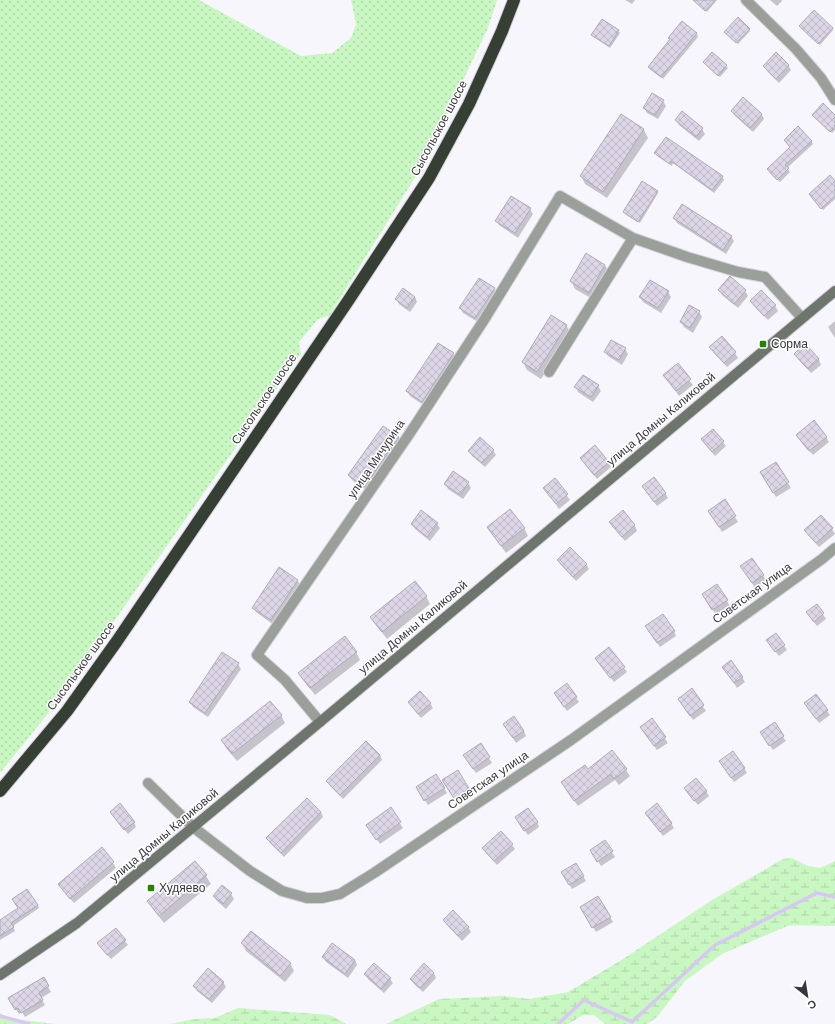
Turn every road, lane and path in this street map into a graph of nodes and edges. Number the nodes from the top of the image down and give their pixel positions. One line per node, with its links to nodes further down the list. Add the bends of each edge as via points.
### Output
1 (514, 0): 11 (highway, Сысольское шоссе, via 469,104 429,178 117,640 67,711)
2 (746, 0): 3 (street, via 796,49)
3 (835, 100)
4 (633, 238): 6 (street, via 730,270 765,277); 7 (street); 9 (street, улица Мичурина, via 560,196 484,320 410,433 257,655 285,680)
5 (835, 291): 6 (main road, улица Домны Каликовой)
6 (802, 318): 9 (main road, улица Домны Каликовой)
7 (549, 372)
8 (835, 548): 12 (street, Советская улица, via 571,740 340,894 307,898 282,891 250,871)
9 (320, 722): 12 (main road, улица Домны Каликовой)
10 (148, 783): 12 (street, Советская улица)
11 (0, 791)
12 (193, 827): 13 (main road, улица Домны Каликовой, via 77,923)
13 (0, 975)

